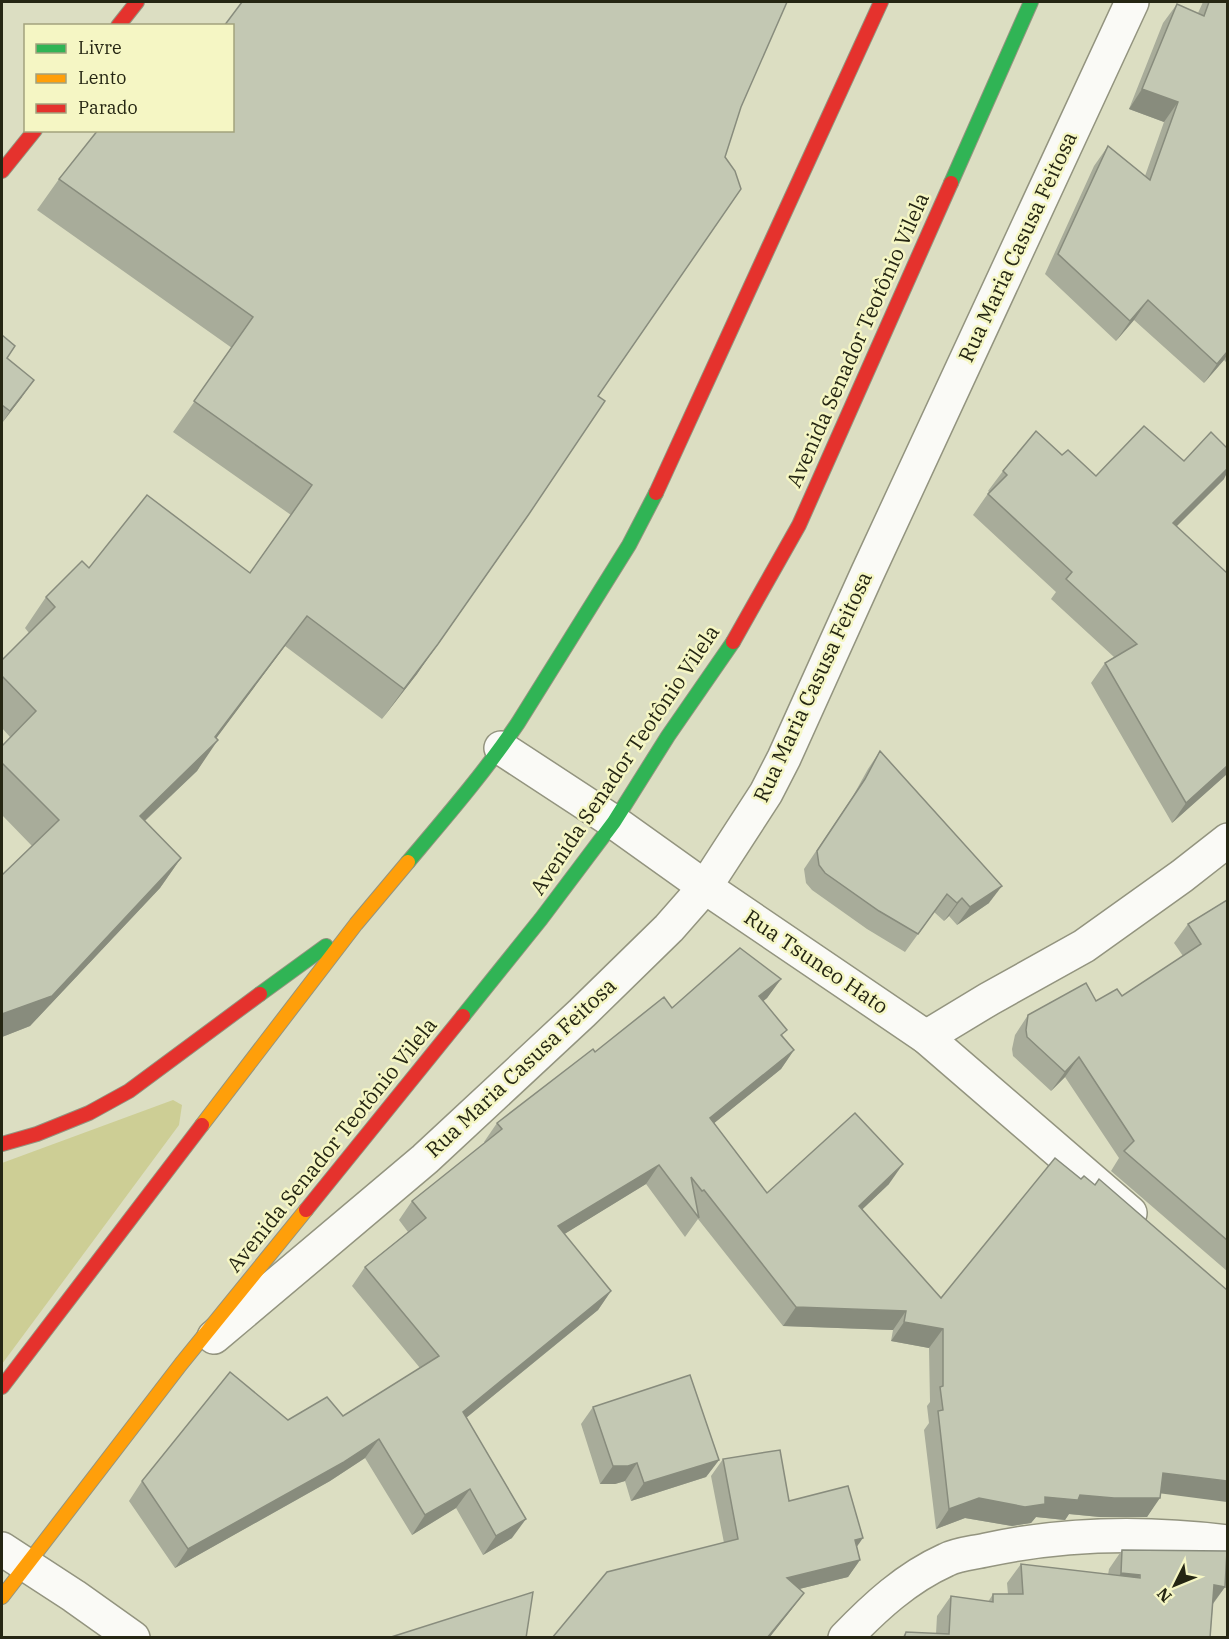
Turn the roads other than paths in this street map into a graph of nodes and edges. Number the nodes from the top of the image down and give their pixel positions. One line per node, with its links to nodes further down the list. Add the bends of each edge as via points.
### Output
1 (137, 2): 5 (main road)
2 (881, 2): 8 (main road, via 655,495)
3 (1031, 2): 9 (main road, Avenida Senador Teotônio Vilela, via 799,525 732,644)
4 (1132, 2): 11 (street, Rua Maria Casusa Feitosa, via 784,758)
5 (120, 24)
6 (33, 132): 7 (main road)
7 (2, 171)
8 (501, 748): 9 (street, Rua Tsuneo Hato); 12 (main road)
9 (614, 822): 11 (street, Rua Tsuneo Hato); 16 (main road, Avenida Senador Teotônio Vilela, via 541,919)
10 (1227, 840): 13 (street, via 1084,946)
11 (705, 887): 13 (street, Rua Tsuneo Hato); 16 (street, Rua Maria Casusa Feitosa, via 582,1013 425,1159)
12 (356, 924): 14 (main road, via 129,1091 89,1113); 17 (main road)
13 (926, 1037): 15 (street, Rua Tsuneo Hato)
14 (2, 1144)
15 (1156, 1235)
16 (181, 1364): 19 (main road, Avenida Senador Teotônio Vilela)
17 (2, 1387)
18 (1227, 1542): 22 (street, via 1108,1536 1019,1543 948,1559 908,1581)
19 (14, 1558): 20 (main road, Avenida Senador Teotônio Vilela); 21 (street)
20 (2, 1597)
21 (133, 1638)
22 (845, 1638)

